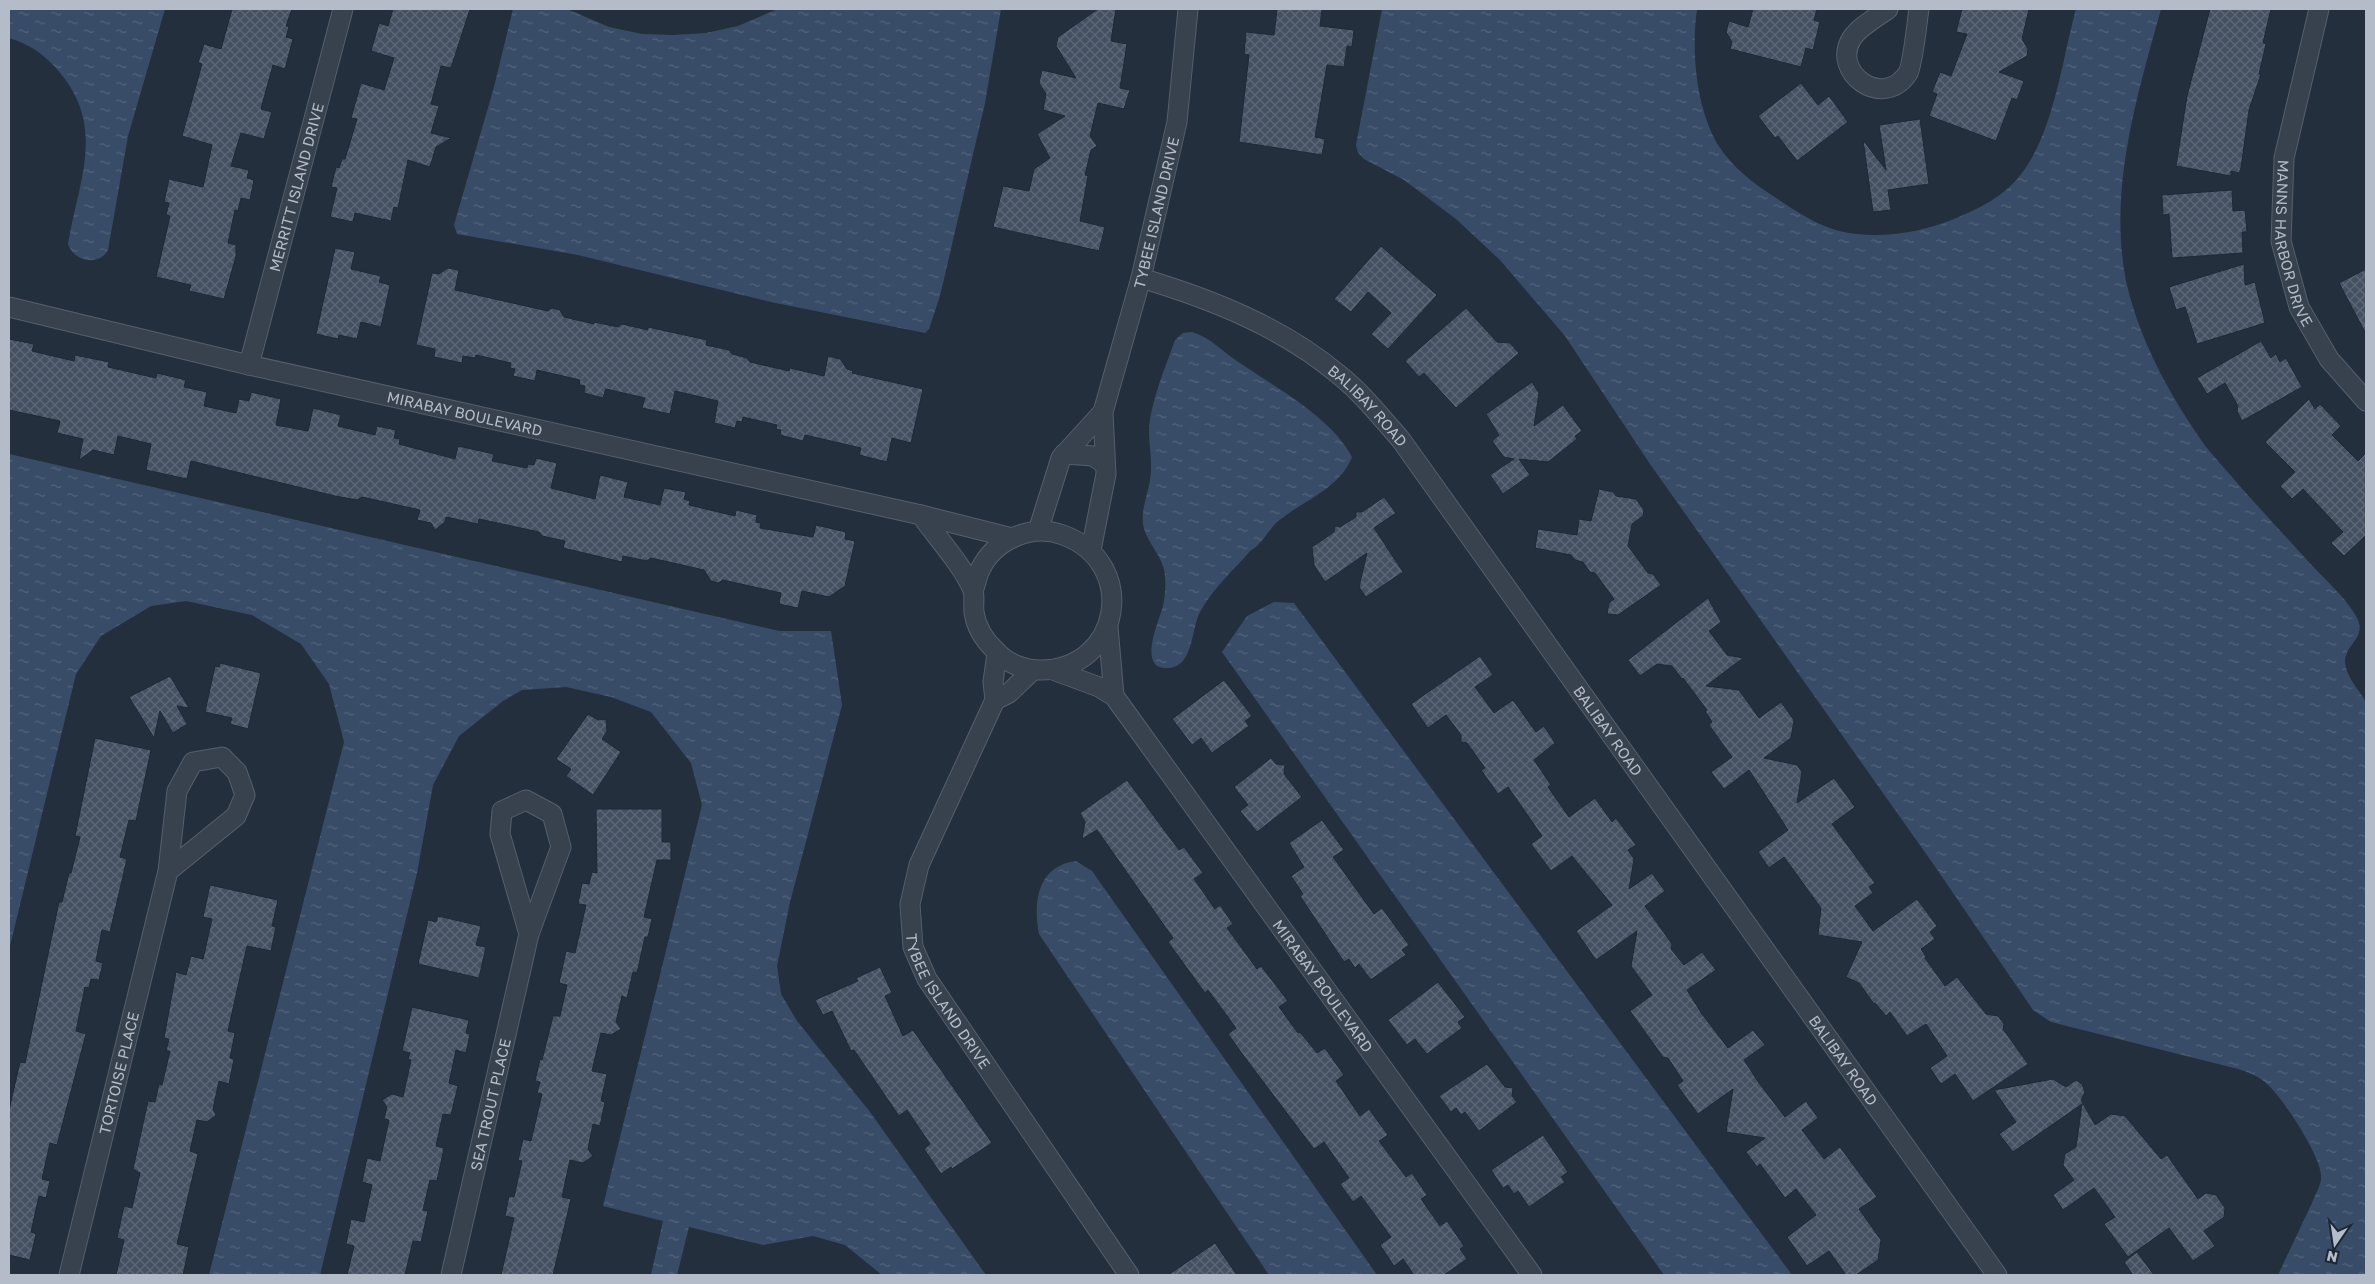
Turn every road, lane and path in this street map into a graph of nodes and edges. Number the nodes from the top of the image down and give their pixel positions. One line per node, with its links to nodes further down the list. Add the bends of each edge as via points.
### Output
1 (343, 9): 8 (street, MERRITT ISLAND DRIVE)
2 (1188, 9): 6 (street, TYBEE ISLAND DRIVE, via 1178,122)
3 (1888, 9): 4 (street, via 1852,37 1846,54 1852,74 1868,88 1884,88 1898,82 1908,72)
4 (1920, 9)
5 (2319, 9): 9 (street, MANNS HARBOR DRIVE, via 2284,158 2281,242 2299,307 2329,359)
6 (1141, 278): 10 (street, TYBEE ISLAND DRIVE); 30 (street, BALIBAY ROAD, via 1232,309 1278,333 1338,373 1364,397 1401,440)
7 (9, 308): 8 (street, MIRABAY BOULEVARD)
8 (249, 365): 13 (street, MIRABAY BOULEVARD)
9 (2366, 400)
10 (1104, 412): 11 (street, TYBEE ISLAND DRIVE); 12 (street, TYBEE ISLAND DRIVE)
11 (1064, 454): 12 (street, via 1093,456); 14 (street, TYBEE ISLAND DRIVE, via 1060,458)
12 (1105, 464): 16 (street, TYBEE ISLAND DRIVE, via 1106,474)
13 (921, 515): 15 (street, MIRABAY BOULEVARD); 17 (street)
14 (1038, 531): 15 (street, MIRABAY BOULEVARD); 16 (street, MIRABAY BOULEVARD, via 1076,539)
15 (1012, 538): 17 (street, MIRABAY BOULEVARD, via 994,551 980,570)
16 (1091, 550): 18 (street, MIRABAY BOULEVARD, via 1104,567 1111,586 1113,606)
17 (974, 591): 19 (street, MIRABAY BOULEVARD, via 974,614 982,635)
18 (1108, 626): 21 (street, MIRABAY BOULEVARD, via 1095,647 1076,662); 22 (street, MIRABAY BOULEVARD)
19 (997, 653): 20 (street, MIRABAY BOULEVARD, via 1013,664); 23 (street, TYBEE ISLAND DRIVE, via 993,682)
20 (1032, 670): 21 (street, MIRABAY BOULEVARD); 23 (street, via 1009,693)
21 (1053, 670): 22 (street, MIRABAY BOULEVARD)
22 (1114, 696): 29 (street, MIRABAY BOULEVARD)
23 (995, 700): 28 (street, TYBEE ISLAND DRIVE, via 919,865 910,904 913,947 927,979)
24 (168, 872): 24 (street, TORTOISE PLACE, via 236,816 245,795 237,772 222,757 192,762 177,791); 26 (street, TORTOISE PLACE)
25 (528, 934): 25 (street, SEA TROUT PLACE, via 561,847 552,814 526,800 502,811 500,834); 27 (street, SEA TROUT PLACE)
26 (70, 1275)
27 (451, 1275)
28 (1129, 1275)
29 (1532, 1275)
30 (1997, 1275)

